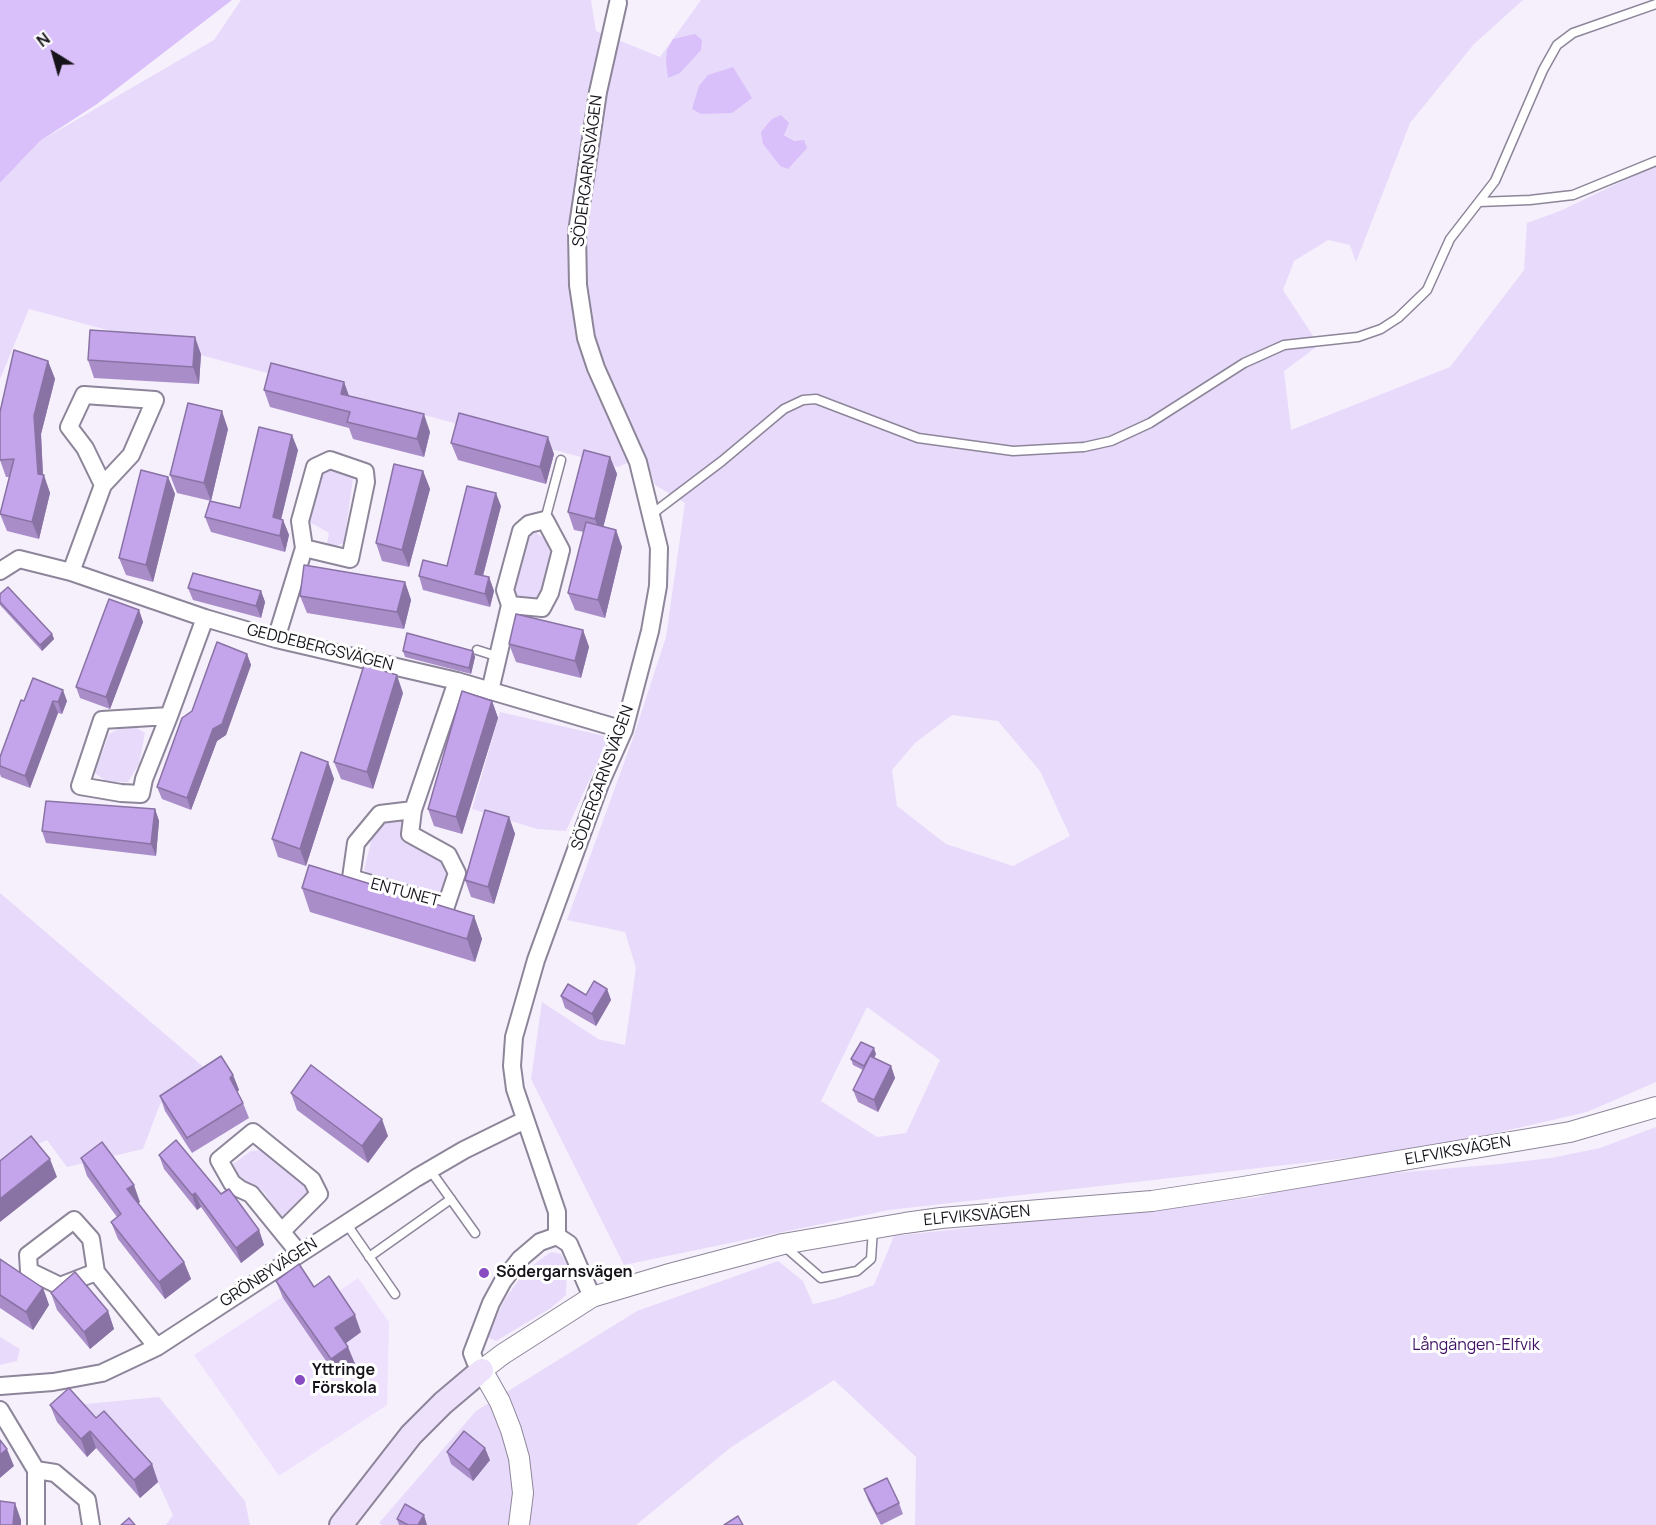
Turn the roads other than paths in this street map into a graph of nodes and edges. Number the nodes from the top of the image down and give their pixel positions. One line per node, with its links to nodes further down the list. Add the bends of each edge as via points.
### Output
1 (618, 2): 7 (street, SÖDERGARNSVÄGEN, via 598,92 577,232 578,285 586,338 638,462)
2 (1656, 4): 4 (lane, via 1573,33 1557,45 1496,181)
3 (1656, 161): 4 (lane, via 1573,195)
4 (1479, 202): 7 (lane, via 1450,240 1427,290 1398,318 1358,337 1284,345 1244,363 1150,423 1111,441 1084,447 1013,451 918,438 816,399 803,400 784,409)
5 (561, 460): 8 (lane)
6 (103, 485): 6 (street, via 130,455 154,400 84,395 69,427 85,448); 11 (street)
7 (652, 514): 20 (street, SÖDERGARNSVÄGEN, via 659,548 658,586)
8 (545, 520): 12 (street, via 520,531 505,590); 12 (street, via 561,550 550,593 542,608)
9 (304, 548): 9 (street, via 300,521 315,467 330,459 364,472 366,482 350,559); 14 (street)
10 (0, 571): 11 (street, GEDDEBERGSVÄGEN, via 19,559)
11 (71, 572): 13 (street, GEDDEBERGSVÄGEN)
12 (510, 605): 16 (street)
13 (205, 618): 14 (street, GEDDEBERGSVÄGEN); 19 (street)
14 (276, 639): 17 (street, GEDDEBERGSVÄGEN)
15 (477, 650): 16 (lane)
16 (499, 657): 18 (street)
17 (457, 681): 18 (street, GEDDEBERGSVÄGEN); 21 (street, ENTUNET)
18 (490, 691): 20 (street, GEDDEBERGSVÄGEN)
19 (169, 716): 19 (street, via 102,720 80,786 141,794)
20 (624, 730): 23 (street, SÖDERGARNSVÄGEN, via 592,806 520,1009 512,1065)
21 (413, 810): 21 (street, ENTUNET, via 380,814 356,843 351,878 446,906 457,873 448,855 410,834)
22 (1656, 1107): 27 (street, ELFVIKSVÄGEN, via 1570,1132 1237,1188 1152,1201 942,1218)
23 (525, 1120): 24 (street, GRÖNBYVÄGEN); 30 (street, SÖDERGARNSVÄGEN, via 557,1212)
24 (429, 1170): 25 (lane); 26 (street, GRÖNBYVÄGEN)
25 (451, 1200): 29 (lane); 33 (lane)
26 (346, 1223): 32 (street, GRÖNBYVÄGEN); 33 (lane)
27 (873, 1229): 31 (street, ELFVIKSVÄGEN); 31 (lane, via 871,1259 857,1271 821,1278)
28 (282, 1231): 28 (street, via 319,1194 312,1180 254,1132 219,1160 232,1183 251,1194); 32 (street)
29 (475, 1233)
30 (557, 1236): 36 (street, via 569,1244); 38 (street, via 540,1242 503,1281 472,1353)
31 (783, 1245): 36 (street, ELFVIKSVÄGEN)
32 (300, 1253): 37 (street, GRÖNBYVÄGEN)
33 (369, 1257): 35 (lane)
34 (96, 1272): 37 (street)
35 (395, 1294)
36 (592, 1297): 38 (street, ELFVIKSVÄGEN)
37 (157, 1347): 39 (street, GRÖNBYVÄGEN, via 102,1373)
38 (482, 1370): 44 (main road, via 411,1435); 45 (street, via 500,1402 519,1458 523,1493)
39 (0, 1386)
40 (0, 1410): 41 (street)
41 (36, 1470): 42 (street); 43 (street, via 55,1473 87,1500)
42 (36, 1525)
43 (91, 1525)
44 (341, 1525)
45 (519, 1525)

